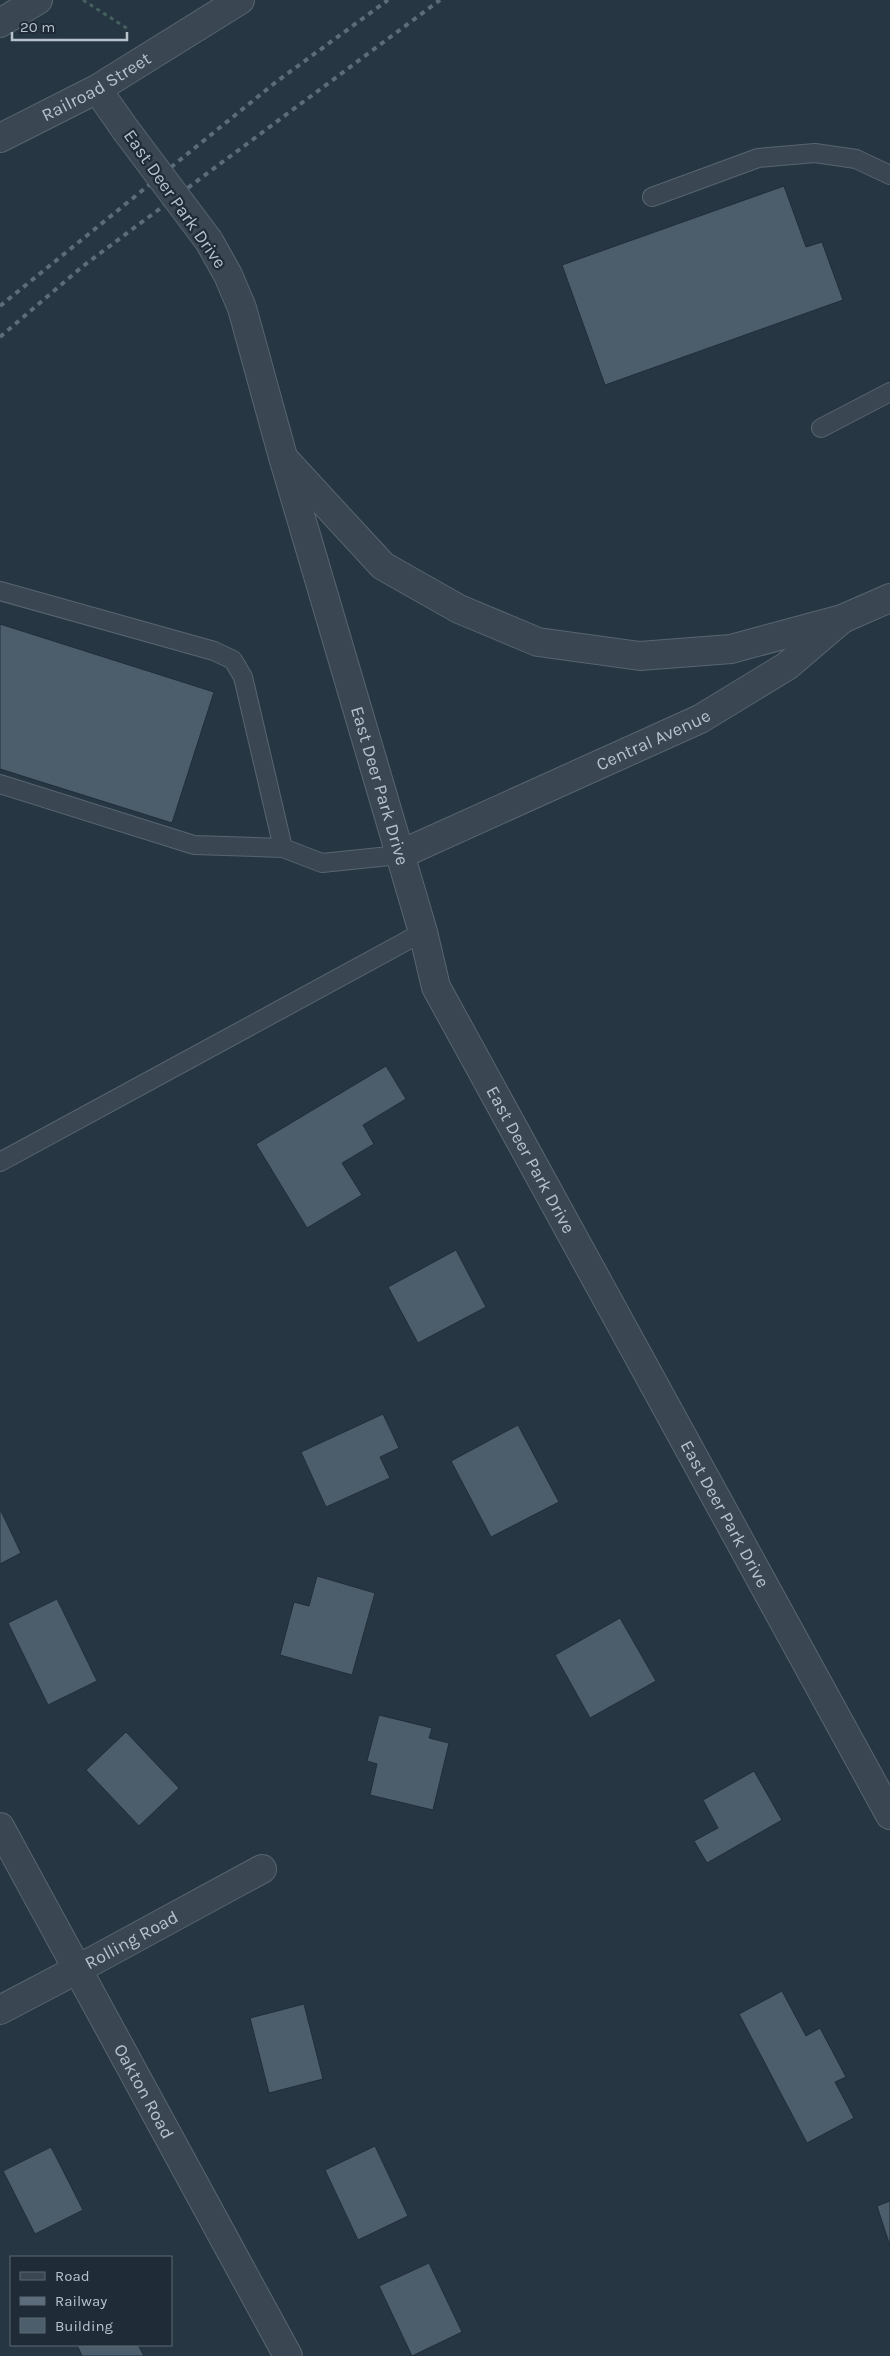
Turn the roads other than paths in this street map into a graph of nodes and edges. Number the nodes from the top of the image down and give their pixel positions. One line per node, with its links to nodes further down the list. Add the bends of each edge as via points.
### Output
1 (38, 0): 3 (street)
2 (240, 0): 4 (street, Railroad Street)
3 (0, 23)
4 (97, 90): 5 (street, Railroad Street); 10 (street, East Deer Park Drive, bridge, via 209,241 228,275 242,308)
5 (0, 138)
6 (890, 174): 7 (lane, via 856,159 815,153 758,158)
7 (652, 197)
8 (890, 392): 9 (lane)
9 (821, 428)
10 (283, 457): 13 (street, East Deer Park Drive, via 383,566 459,609 538,642 640,656 722,650); 16 (street, East Deer Park Drive)
11 (0, 591): 15 (lane, via 233,660 242,677)
12 (890, 598): 13 (street, Central Avenue)
13 (842, 619): 16 (street, Central Avenue, via 787,666 700,719)
14 (0, 784): 15 (lane, via 194,845)
15 (283, 848): 16 (lane, via 322,863)
16 (399, 855): 17 (street, East Deer Park Drive)
17 (423, 932): 18 (lane); 19 (street, East Deer Park Drive, via 436,987)
18 (0, 1162)
19 (890, 1815)
20 (0, 1827): 22 (street, Oakton Road)
21 (262, 1868): 22 (street, Rolling Road)
22 (78, 1969): 23 (street, Rolling Road); 24 (street, Oakton Road)
23 (0, 2010)
24 (288, 2356)

